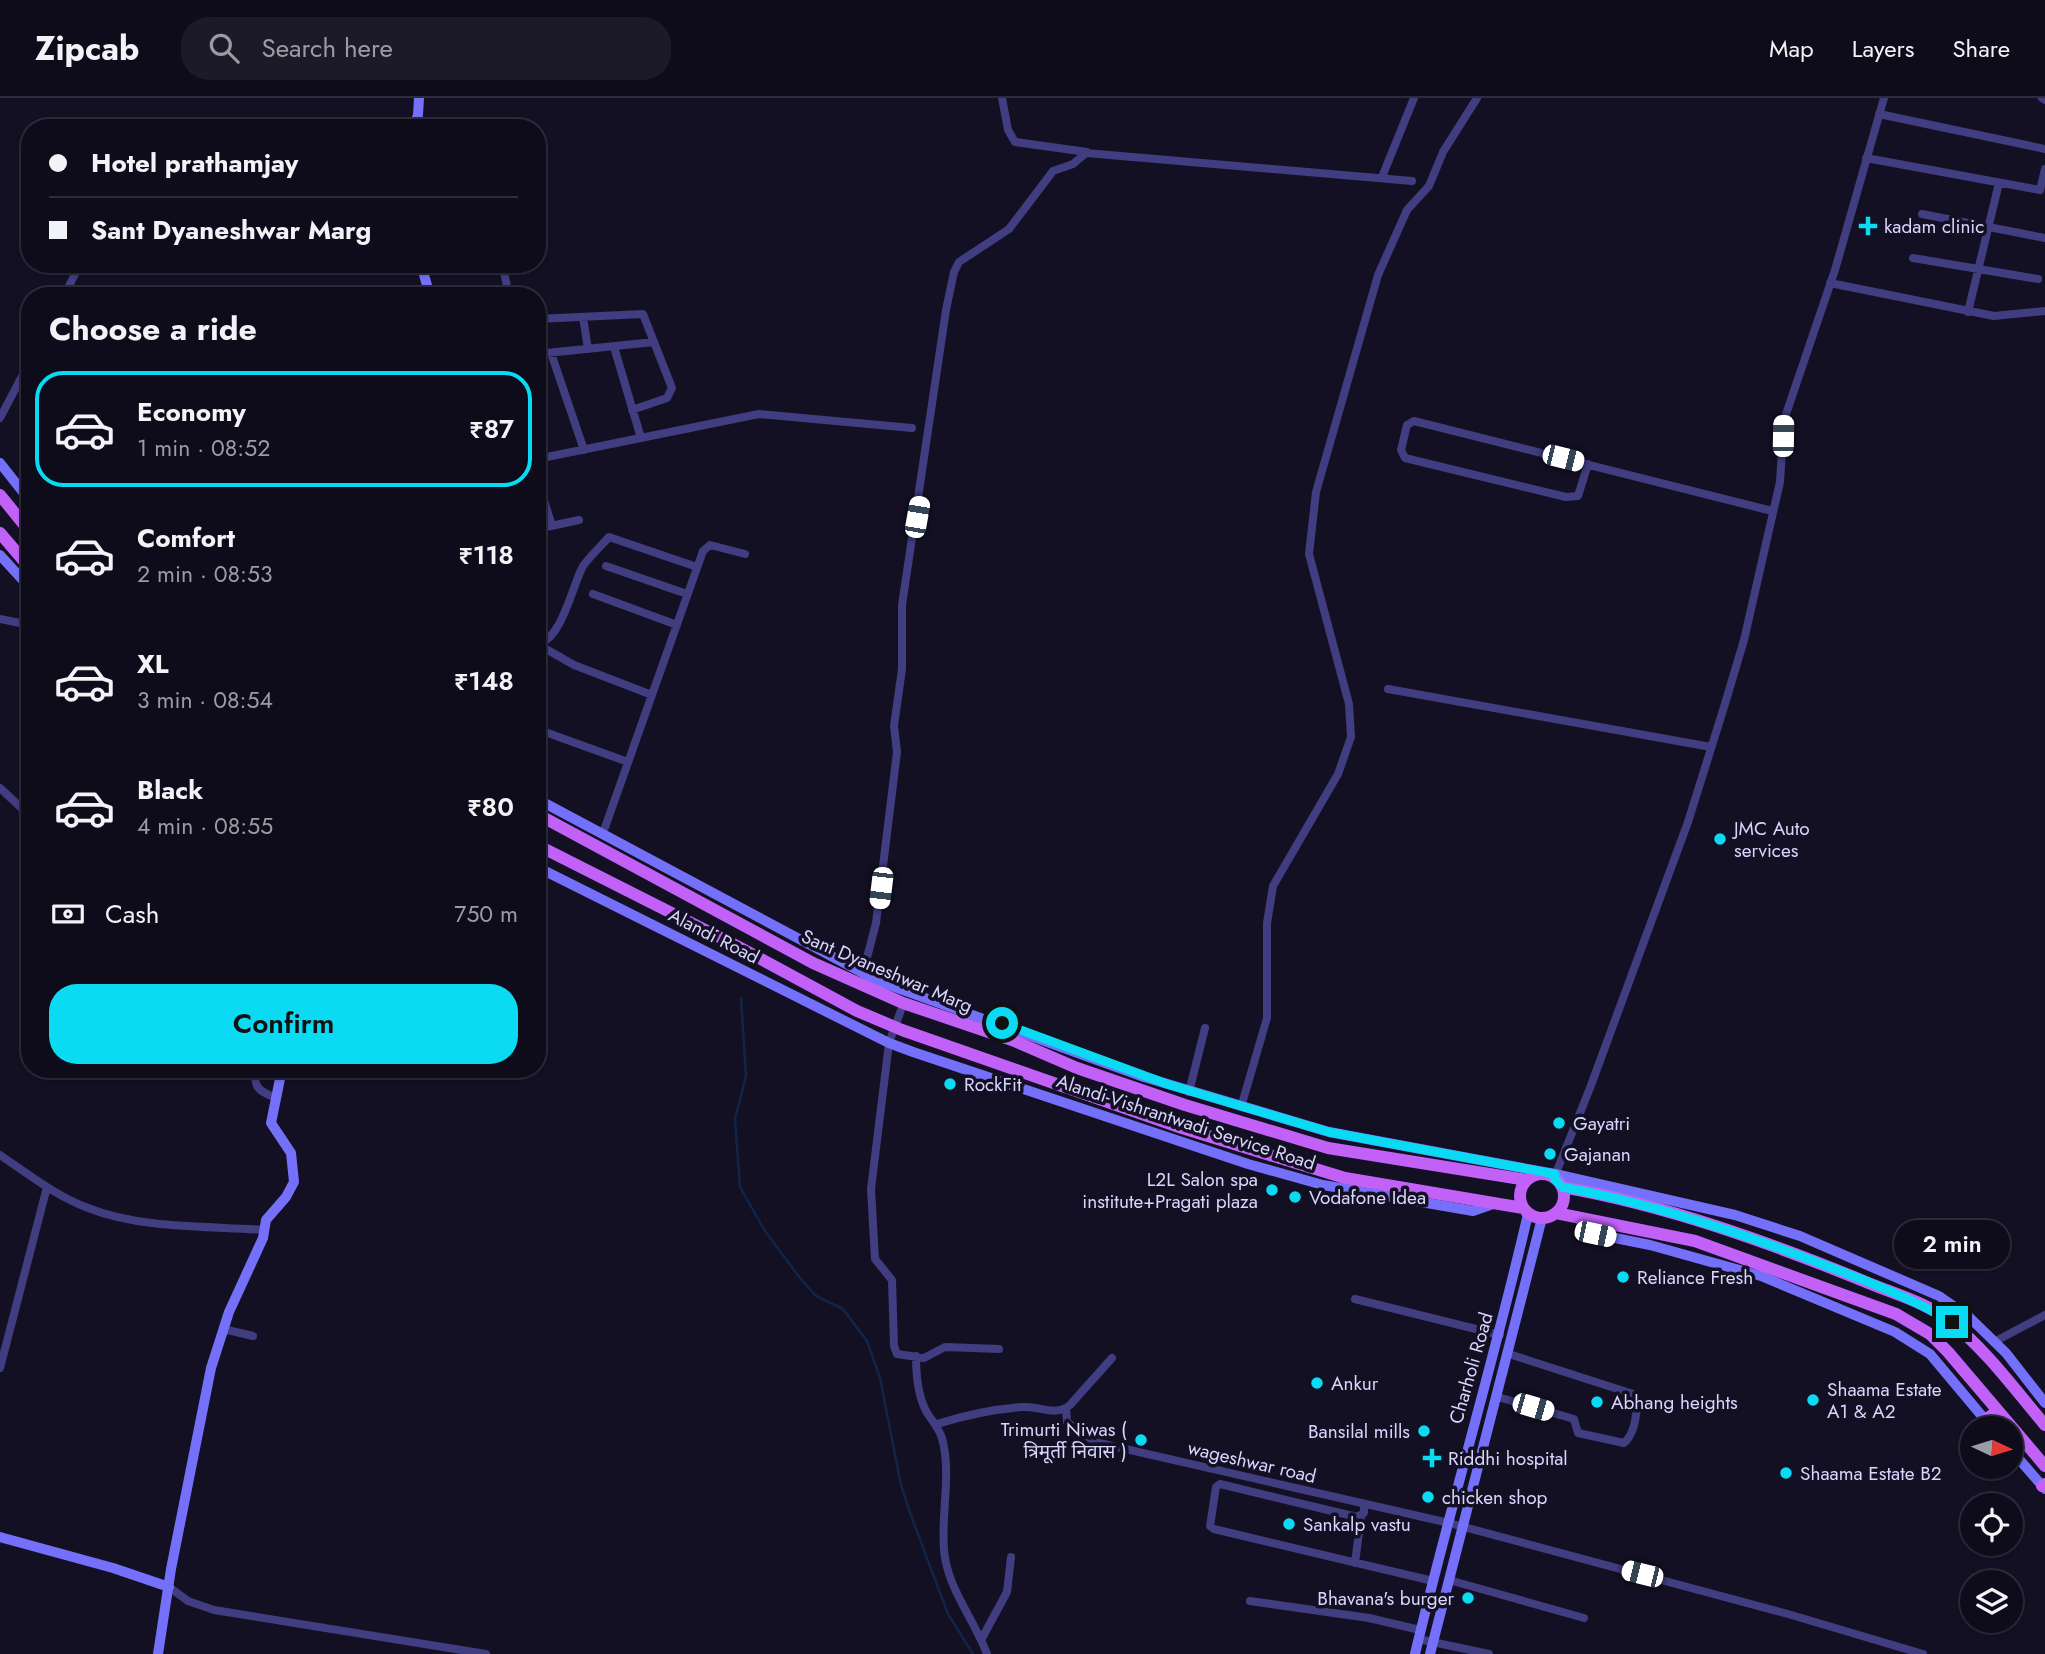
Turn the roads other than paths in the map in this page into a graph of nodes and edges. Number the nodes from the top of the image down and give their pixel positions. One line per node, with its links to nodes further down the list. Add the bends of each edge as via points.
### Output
1 (419, 98): 7 (street)
2 (1002, 98): 9 (street, via 1015,142)
3 (1414, 98): 12 (street)
4 (1477, 98): 85 (street, via 1443,152 1429,186 1407,210 1378,275 1316,492 1309,554 1349,704 1351,737 1314,820 1273,886 1267,923 1267,1018)
5 (1884, 98): 6 (street)
6 (1879, 114): 8 (street); 10 (street)
7 (416, 119)
8 (2045, 149)
9 (1093, 152): 12 (street); 75 (street, via 1053,171 1014,224 962,258 954,272 902,605 902,669 894,726 897,752 877,923)
10 (1866, 158): 14 (street); 22 (street)
11 (2045, 169): 15 (street)
12 (1382, 177): 13 (street)
13 (1412, 181)
14 (1999, 183): 15 (street); 17 (street)
15 (2043, 191)
16 (1922, 214): 17 (street)
17 (1989, 227): 18 (street); 20 (street)
18 (2045, 238)
19 (1913, 258): 20 (street)
20 (1979, 268): 21 (street); 24 (street)
21 (2038, 279)
22 (1830, 283): 24 (street); 44 (street, via 1784,420 1780,482)
23 (2045, 311): 24 (street, via 2017,316)
24 (1968, 312)
25 (583, 317): 26 (street); 27 (street, via 643,314); 29 (street)
26 (546, 319)
27 (654, 341): 28 (street); 33 (street, via 670,394)
28 (614, 347): 29 (street); 33 (street)
29 (588, 349): 31 (street)
30 (546, 353): 31 (street)
31 (551, 353): 37 (street)
32 (21, 378): 34 (street)
33 (632, 410): 36 (street)
34 (0, 418)
35 (912, 428): 36 (street, via 759,414)
36 (641, 438): 37 (street)
37 (584, 450): 38 (street)
38 (546, 457)
39 (0, 463): 41 (street)
40 (1588, 464): 40 (street, via 1414,421 1407,425 1401,450 1405,458 1566,497 1578,496); 44 (street)
41 (21, 490)
42 (0, 495): 45 (main road)
43 (546, 507): 47 (street)
44 (1772, 511): 66 (street, via 1744,640)
45 (21, 520)
46 (579, 520): 47 (street)
47 (552, 526): 48 (street)
48 (546, 527)
49 (0, 533): 52 (main road)
50 (745, 554): 54 (street, via 710,545)
51 (0, 555): 55 (street)
52 (21, 558)
53 (606, 566): 57 (street)
54 (696, 567): 57 (street); 61 (street, via 609,537 584,564 564,615)
55 (21, 579)
56 (593, 594): 60 (street)
57 (687, 594): 60 (street)
58 (0, 619): 59 (street)
59 (21, 623)
60 (677, 625): 64 (street)
61 (546, 636)
62 (546, 649): 64 (street)
63 (1388, 690): 66 (street)
64 (652, 695): 67 (street)
65 (546, 732): 67 (street)
66 (1711, 747): 87 (street, via 1684,834)
67 (628, 762): 72 (street)
68 (0, 788): 70 (street)
69 (546, 804): 72 (street, Alandi-Vishrantwadi Service Road)
70 (21, 808)
71 (546, 819): 76 (main road, Sant Dyaneshwar Marg, via 813,963)
72 (603, 834): 75 (street, Alandi-Vishrantwadi Service Road)
73 (546, 850): 77 (main road, via 857,1011)
74 (546, 872): 79 (street, Alandi Road)
75 (863, 972): 76 (street, Alandi-Vishrantwadi Service Road)
76 (906, 998): 77 (street); 83 (street, Alandi-Vishrantwadi Service Road, via 933,1002); 88 (main road, Sant Dyaneshwar Marg, via 1113,1080 1288,1137 1357,1154)
77 (899, 1028): 80 (street); 90 (main road, via 1246,1149 1379,1185)
78 (1205, 1028): 83 (street)
79 (875, 1036): 80 (street, Alandi-Vishrantwadi Service Road)
80 (889, 1043): 90 (street, Alandi-Vishrantwadi Service Road, via 1189,1146 1323,1185 1473,1211); 106 (street, via 871,1189 872,1233 877,1264 892,1280 896,1352)
81 (255, 1078): 84 (street, via 257,1088)
82 (279, 1078): 84 (street)
83 (1189, 1091): 85 (street, Alandi-Vishrantwadi Service Road)
84 (274, 1097): 95 (street, via 271,1122 291,1153 294,1177 286,1197 266,1220)
85 (1241, 1107): 87 (street, Alandi-Vishrantwadi Service Road, via 1374,1142)
86 (0, 1155): 89 (street)
87 (1557, 1179): 88 (main road, Sant Dyaneshwar Marg, via 1539,1174); 92 (main road, via 1563,1201); 103 (street, Alandi-Vishrantwadi Service Road, via 1735,1215 1800,1236 1940,1296); 116 (main road, via 1768,1244 1924,1306 1952,1322)
88 (1527, 1180): 91 (main road, via 1520,1194)
89 (47, 1187): 95 (street, via 104,1213 155,1222); 108 (street)
90 (1493, 1204): 91 (main road)
91 (1525, 1211): 94 (main road); 96 (street, Charholi Road)
92 (1556, 1213): 93 (main road); 94 (main road)
93 (1576, 1216): 112 (main road, via 1695,1241 1896,1314 1930,1334); 113 (street, via 1595,1234 1753,1274 1895,1332 1930,1354)
94 (1542, 1218): 97 (street, Charholi Road)
95 (265, 1230): 100 (street)
96 (1511, 1285): 97 (street); 102 (street, Charholi Road)
97 (1525, 1289): 105 (street, Charholi Road)
98 (1354, 1299): 102 (street)
99 (2044, 1315): 103 (street)
100 (223, 1329): 101 (street); 129 (street, via 198,1430)
101 (253, 1335)
102 (1500, 1335): 122 (street, Charholi Road)
103 (1994, 1342): 110 (street, Alandi-Vishrantwadi Service Road)
104 (999, 1349): 106 (street, via 949,1346 930,1357)
105 (1509, 1354): 109 (street, Charholi Road); 109 (street, via 1633,1394 1638,1401 1635,1420 1624,1443 1578,1433 1574,1419)
106 (916, 1356): 115 (street, via 920,1397)
107 (1112, 1358): 111 (street)
108 (0, 1368)
109 (1497, 1396): 123 (street, Charholi Road)
110 (2045, 1403)
111 (1066, 1409): 115 (street, via 984,1411); 120 (street, wageshwar road, via 1067,1422 1095,1442)
112 (1998, 1411): 114 (main road); 118 (main road)
113 (1981, 1416)
114 (1994, 1416)
115 (937, 1424): 133 (street, via 947,1470 946,1565)
116 (2045, 1425)
117 (2023, 1463): 119 (street)
118 (2045, 1466)
119 (2044, 1486)
120 (1364, 1504): 121 (street); 122 (street, wageshwar road)
121 (1361, 1517): 126 (street); 126 (street, via 1220,1483 1210,1526)
122 (1449, 1523): 123 (street, wageshwar road); 128 (street, Charholi Road)
123 (1463, 1527): 127 (street, Charholi Road); 140 (street, wageshwar road)
124 (0, 1538): 129 (street)
125 (1012, 1557): 133 (street, via 1007,1592)
126 (1355, 1563): 128 (street)
127 (1449, 1580): 131 (street); 134 (street, Charholi Road)
128 (1433, 1581): 132 (street, Charholi Road)
129 (169, 1587): 135 (street); 136 (street, via 188,1601 214,1610)
130 (1250, 1601): 132 (street, via 1369,1618)
131 (1584, 1618)
132 (1419, 1635): 134 (street); 138 (street, Charholi Road)
133 (981, 1640): 137 (street)
134 (1432, 1648): 139 (street)
135 (158, 1654)
136 (486, 1654)
137 (987, 1654)
138 (1415, 1654)
139 (1489, 1654)
140 (1923, 1654)

